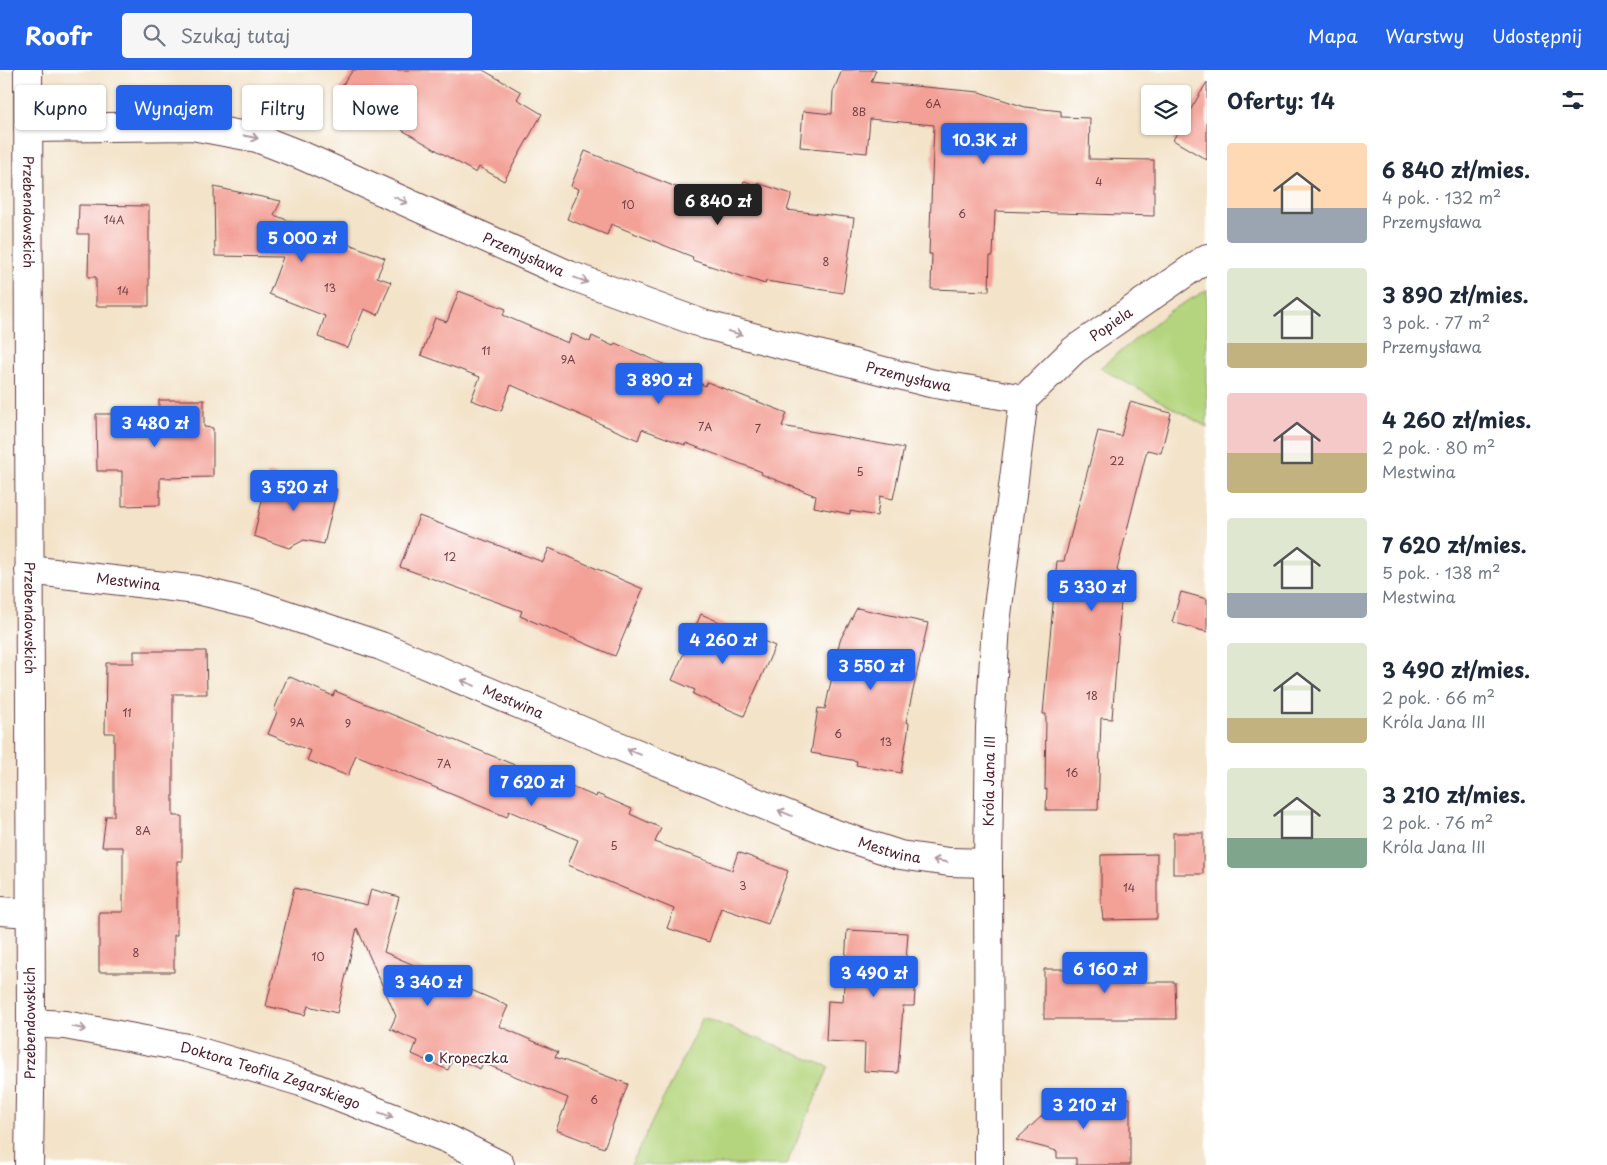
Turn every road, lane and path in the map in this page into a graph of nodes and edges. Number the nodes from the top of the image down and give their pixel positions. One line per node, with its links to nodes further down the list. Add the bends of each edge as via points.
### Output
1 (28, 70): 2 (street, Przebendowskich)
2 (28, 85)
3 (106, 127): 6 (street, Przemysława, one-way to 6, via 192,126 257,138 570,275 706,325 930,383)
4 (28, 130): 7 (street, Przebendowskich)
5 (1207, 258): 6 (street, Popiela, via 1074,350)
6 (1024, 399): 8 (street, Króla Jana III, via 996,623 990,727)
7 (29, 570): 8 (street, Mestwina, one-way to 7, via 949,862 900,855 830,832 382,646 258,605 196,590); 10 (street, Przebendowskich)
8 (988, 863): 14 (street, Króla Jana III)
9 (0, 911): 10 (street)
10 (30, 913): 11 (street, Przebendowskich)
11 (31, 1023): 12 (street, Przebendowskich); 13 (street, Doktora Teofila Zegarskiego, one-way to 13, via 65,1025 187,1048 301,1082 448,1139)
12 (29, 1165)
13 (500, 1165)
14 (989, 1165)

